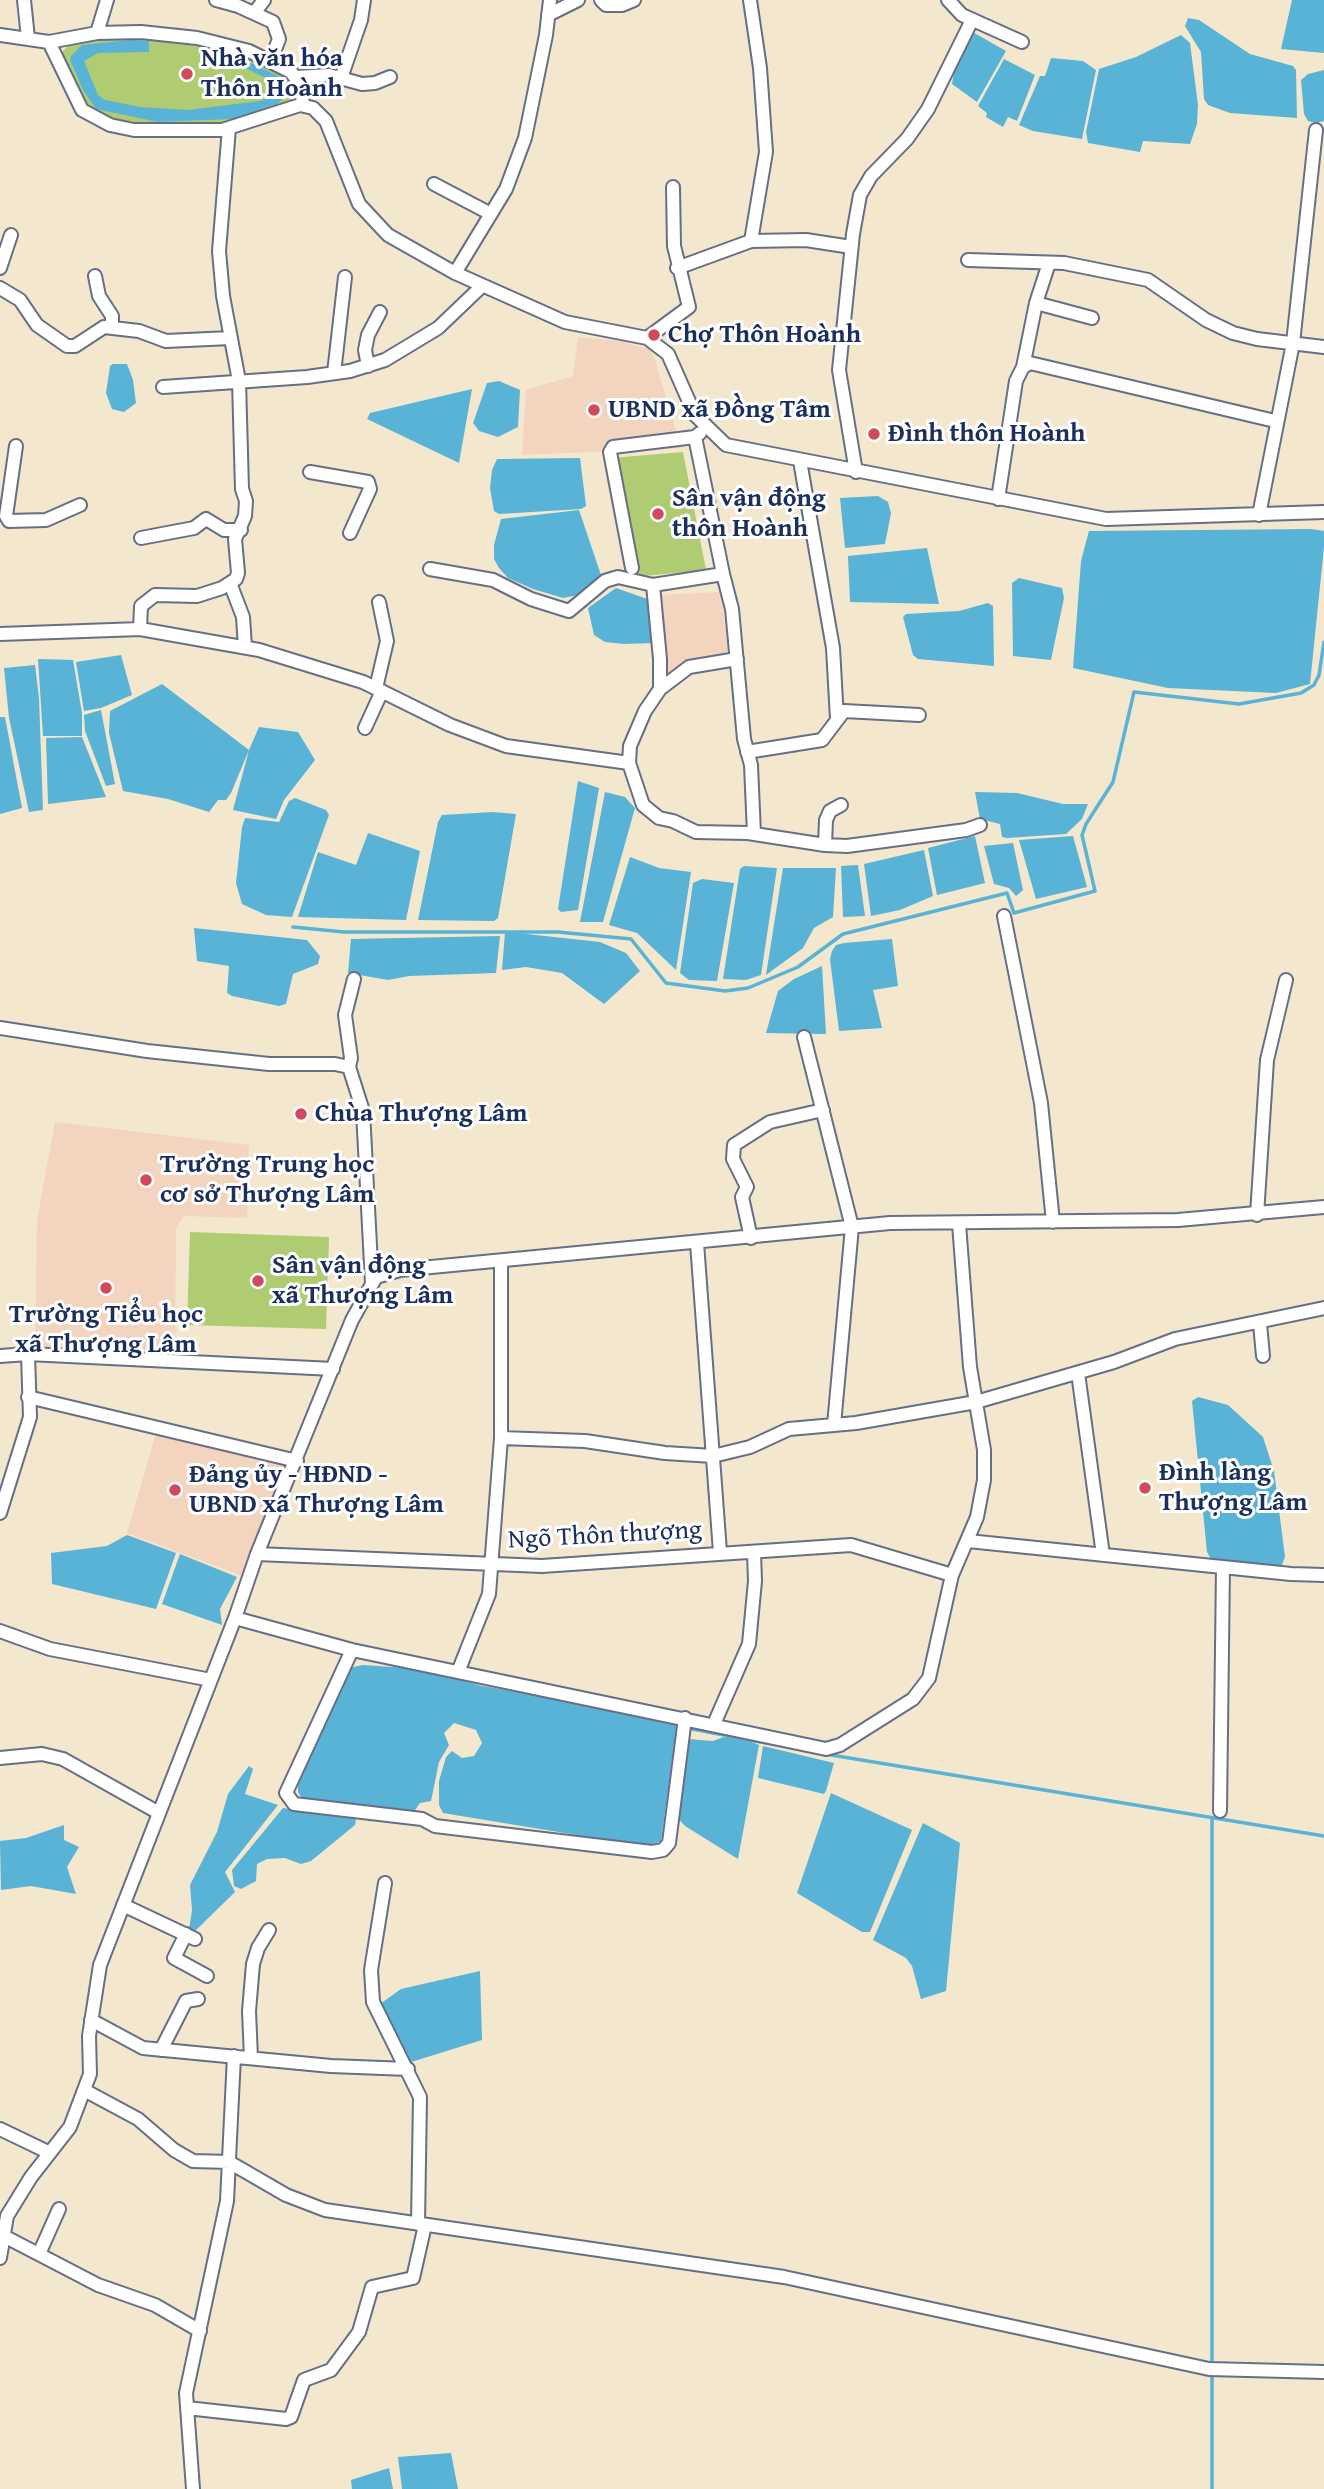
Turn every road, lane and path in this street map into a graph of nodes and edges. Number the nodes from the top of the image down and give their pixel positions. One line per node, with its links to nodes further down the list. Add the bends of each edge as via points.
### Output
1 (24, 0): 17 (street)
2 (107, 0): 15 (street)
3 (216, 0): 12 (street)
4 (264, 0): 12 (street)
5 (364, 0): 22 (street)
6 (550, 0): 13 (street)
7 (578, 0): 13 (street)
8 (601, 0): 9 (street, via 606,5)
9 (634, 0)
10 (750, 0): 31 (street, via 766,152)
11 (948, 0): 14 (street)
12 (254, 13): 20 (street, via 279,30)
13 (548, 15): 29 (street, via 525,138)
14 (972, 20): 18 (street); 32 (street, via 928,110 860,195)
15 (97, 33): 19 (street); 20 (street, via 197,38)
16 (0, 34): 17 (street)
17 (28, 38): 19 (street)
18 (1022, 42)
19 (49, 43): 25 (street, via 82,110 95,118 134,130)
20 (271, 60): 21 (street)
21 (296, 78): 22 (street, via 319,74); 24 (street)
22 (341, 78): 23 (street, via 362,84)
23 (390, 78)
24 (303, 105): 25 (street); 37 (street, via 327,121 351,185 369,217 388,235)
25 (229, 128): 46 (street, via 219,251)
26 (1316, 130): 48 (street)
27 (434, 184): 29 (street)
28 (673, 187): 36 (street)
29 (491, 214): 37 (street)
30 (11, 235): 35 (street)
31 (751, 241): 32 (street, via 806,240); 36 (street)
32 (851, 247): 61 (street, via 839,370)
33 (968, 260): 34 (street)
34 (1049, 263): 42 (street); 48 (street, via 1148,279 1206,320 1233,333)
35 (0, 268)
36 (677, 268): 47 (street, via 689,307)
37 (454, 274): 40 (street)
38 (95, 276): 45 (street)
39 (345, 277): 52 (street)
40 (482, 286): 47 (street, via 565,323); 50 (street, via 439,328)
41 (0, 288): 45 (street, via 20,300 37,326 67,346 75,346 98,329)
42 (1035, 303): 44 (street); 51 (street)
43 (380, 312): 50 (street, via 368,335)
44 (1093, 318)
45 (112, 327): 46 (street, via 166,341)
46 (230, 338): 53 (street)
47 (648, 338): 56 (street, via 668,354)
48 (1293, 343): 49 (street); 55 (street)
49 (1324, 347)
50 (368, 366): 52 (street)
51 (1023, 366): 55 (street, via 1030,363); 62 (street, via 1016,381)
52 (334, 373): 53 (street)
53 (239, 381): 54 (street); 66 (street, via 246,501)
54 (163, 387)
55 (1275, 421): 65 (street)
56 (706, 429): 57 (street); 59 (street, via 726,445)
57 (695, 437): 69 (street, via 612,447); 71 (street)
58 (16, 446): 63 (street, via 9,521 46,520)
59 (800, 461): 61 (street); 82 (street, via 833,648)
60 (310, 472): 67 (street, via 368,482 370,489)
61 (856, 472): 62 (street)
62 (998, 499): 65 (street, via 1106,519)
63 (80, 505)
64 (1324, 512): 65 (street)
65 (1259, 515)
66 (242, 530): 68 (street, via 224,530 206,519 194,528); 72 (street, via 235,540 238,573)
67 (350, 533)
68 (141, 538)
69 (632, 568)
70 (430, 569): 73 (street, via 493,580 569,611 605,581 618,577)
71 (723, 574): 73 (street); 78 (street, via 733,609)
72 (230, 583): 75 (street, via 197,596 155,595 141,606); 77 (street, via 243,617)
73 (653, 585): 80 (street)
74 (379, 602): 79 (street, via 387,641)
75 (139, 629): 76 (street); 77 (street)
76 (0, 634)
77 (245, 647): 79 (street)
78 (737, 659): 80 (street, via 689,667); 84 (street)
79 (379, 689): 83 (street); 85 (street, via 506,746)
80 (660, 689): 85 (street, via 630,746)
81 (919, 715): 82 (street, via 844,711)
82 (836, 719): 84 (street, via 822,740)
83 (365, 729)
84 (747, 752): 88 (street)
85 (629, 762): 88 (street, via 643,805 659,818 696,832)
86 (841, 805): 89 (street, via 830,811 826,820)
87 (980, 825): 89 (street, via 847,846)
88 (754, 834): 89 (street)
89 (825, 845)
90 (1004, 916): 99 (street, via 1041,1103)
91 (354, 979): 95 (street, via 345,1015)
92 (1286, 979): 98 (street, via 1267,1059)
93 (0, 1028): 95 (street, via 147,1051)
94 (804, 1037): 96 (street)
95 (349, 1067): 105 (street, via 363,1111)
96 (822, 1110): 101 (street); 102 (street, via 770,1122 734,1145 733,1159 747,1187 742,1197)
97 (1324, 1207): 98 (street)
98 (1256, 1215): 99 (street)
99 (1053, 1222): 100 (street)
100 (958, 1224): 101 (street); 114 (street)
101 (852, 1227): 102 (street); 115 (street)
102 (751, 1238): 103 (street)
103 (697, 1243): 104 (street); 117 (street)
104 (501, 1262): 105 (street, via 400,1270 376,1277); 116 (street)
105 (372, 1284): 111 (street)
106 (1324, 1308): 107 (street)
107 (1260, 1324): 110 (street); 112 (street, via 1175,1339)
108 (28, 1354): 109 (street); 111 (street); 113 (street)
109 (0, 1356)
110 (1263, 1356)
111 (332, 1369): 118 (street)
112 (1078, 1373): 114 (street); 124 (street)
113 (28, 1398): 118 (street); 119 (street, via 30,1417)
114 (976, 1402): 115 (street); 120 (street, via 984,1480)
115 (834, 1425): 117 (street, via 789,1429 750,1447)
116 (501, 1438): 117 (street, via 585,1441); 125 (street)
117 (713, 1456): 121 (street)
118 (297, 1461): 123 (street)
119 (0, 1513)
120 (968, 1541): 124 (street); 128 (street)
121 (720, 1552): 122 (street, Ngõ Thôn thượng); 125 (street, Ngõ Thôn thượng, via 542,1566)
122 (754, 1553): 128 (street, Ngõ Thôn thượng, via 851,1545); 135 (street, via 749,1644)
123 (257, 1554): 125 (street, Ngõ Thôn thượng); 129 (street)
124 (1103, 1555): 126 (street)
125 (490, 1564): 132 (street, via 489,1594)
126 (1223, 1567): 127 (street); 137 (street)
127 (1324, 1575)
128 (952, 1576): 135 (street, via 929,1678 913,1699 882,1719 826,1749)
129 (235, 1618): 131 (street); 133 (street)
130 (0, 1631): 133 (street, via 50,1650)
131 (352, 1650): 132 (street); 134 (street, via 286,1793 294,1804 422,1819 449,1827 663,1850 669,1843)
132 (458, 1672): 134 (street)
133 (211, 1680): 138 (street)
134 (685, 1718): 135 (street)
135 (714, 1724)
136 (0, 1758): 138 (street, via 42,1754 63,1759)
137 (1220, 1811)
138 (159, 1813): 140 (street)
139 (384, 1883): 148 (street, via 371,1970 373,2002)
140 (123, 1905): 142 (street, via 190,1937 174,1958); 144 (street, via 100,1965)
141 (269, 1930): 147 (street, via 253,1964)
142 (207, 1976)
143 (198, 1998): 145 (street, via 186,2001)
144 (90, 2020): 145 (street, via 143,2048); 149 (street, via 90,2074)
145 (161, 2050): 146 (street)
146 (234, 2056): 147 (street); 152 (street)
147 (251, 2058): 148 (street)
148 (408, 2069): 154 (street, via 420,2097)
149 (84, 2090): 151 (street, via 70,2127); 152 (street, via 138,2119 193,2161)
150 (0, 2129): 151 (street)
151 (50, 2153): 155 (street, via 7,2216)
152 (229, 2162): 154 (street, via 286,2195 325,2210); 158 (street, via 227,2201)
153 (59, 2209): 156 (street)
154 (421, 2224): 159 (street, via 784,2277 1209,2369); 160 (street, via 412,2278 374,2285 359,2332 331,2371 304,2380 291,2417)
155 (2, 2235): 156 (street); 157 (street)
156 (39, 2254): 158 (street, via 98,2285 155,2305)
157 (0, 2258)
158 (200, 2331): 160 (street)
159 (1324, 2372)
160 (187, 2408): 161 (street)
161 (190, 2488)

